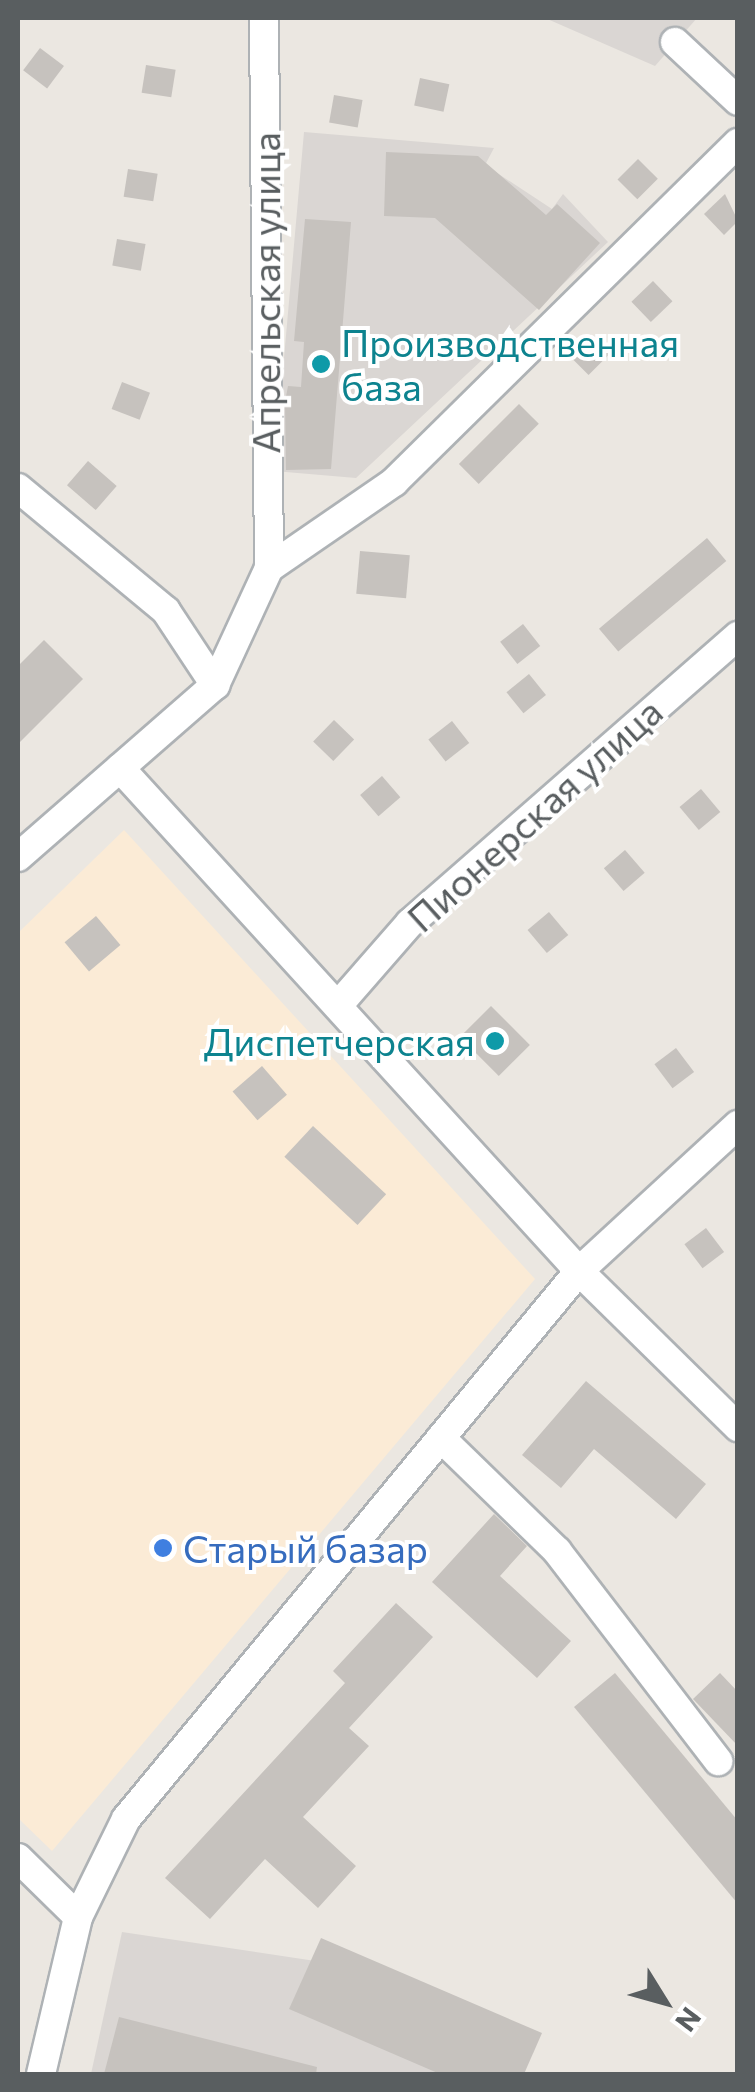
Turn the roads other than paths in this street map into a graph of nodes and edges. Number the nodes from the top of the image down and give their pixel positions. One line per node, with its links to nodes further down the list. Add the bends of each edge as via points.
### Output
1 (264, 18): 6 (street, Апрельская улица)
2 (675, 42): 3 (street)
3 (738, 101)
4 (738, 143): 6 (street, via 394,482)
5 (18, 488): 8 (street, via 166,612)
6 (269, 568): 8 (street)
7 (738, 636): 11 (street, Пионерская улица, via 410,922)
8 (215, 685): 9 (street)
9 (120, 768): 10 (street); 11 (street)
10 (18, 857)
11 (341, 1002): 13 (street)
12 (738, 1125): 13 (street)
13 (579, 1271): 14 (street); 15 (street)
14 (738, 1427)
15 (441, 1438): 16 (street, via 557,1551); 18 (street, via 126,1819)
16 (718, 1761)
17 (18, 1858): 18 (street)
18 (78, 1917): 19 (street)
19 (41, 2074)

